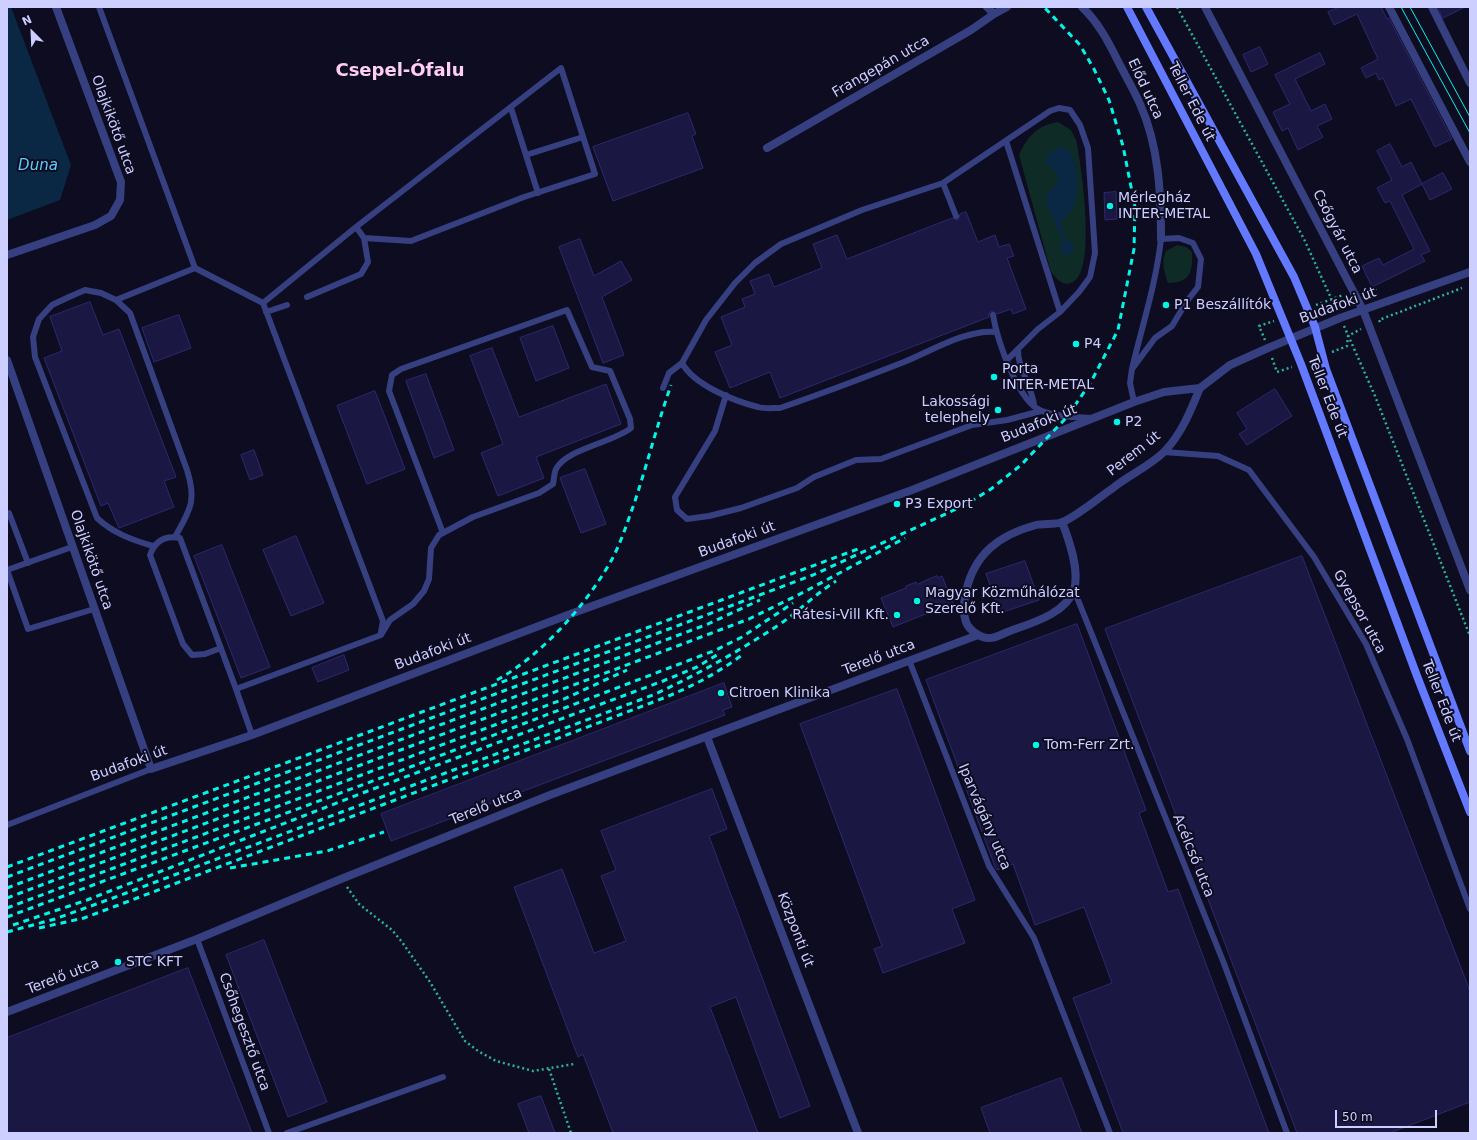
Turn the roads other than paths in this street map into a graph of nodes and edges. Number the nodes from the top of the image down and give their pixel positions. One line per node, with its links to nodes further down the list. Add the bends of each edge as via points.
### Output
1 (56, 7): 25 (street, Olajkikötő utca, via 121,182 120,200 110,216 95,225)
2 (99, 7): 26 (lane)
3 (988, 7): 11 (street)
4 (1007, 7): 11 (street, Frangepán utca)
5 (1082, 7): 24 (street, Előd utca, via 1104,34 1140,104 1151,133 1158,167)
6 (1127, 7): 38 (main road, Teller Ede út, via 1256,254)
7 (1146, 7): 36 (main road, Teller Ede út, via 1294,277)
8 (1205, 7): 32 (street, Csőgyár utca)
9 (1389, 7): 18 (street)
10 (1432, 7): 12 (street)
11 (994, 14): 16 (street, Frangepán utca, via 971,30)
12 (1470, 83)
13 (511, 108): 14 (lane, via 561,68); 17 (lane); 22 (lane)
14 (583, 137): 17 (lane); 20 (lane, via 595,174)
15 (1006, 141): 19 (lane); 34 (lane); 34 (lane, via 1050,111 1059,108 1070,110 1080,125 1088,148 1095,253 1090,277)
16 (767, 148)
17 (526, 155): 20 (lane)
18 (1470, 162)
19 (943, 183): 21 (lane); 42 (lane, via 862,210 780,244 755,263 735,283 706,320)
20 (538, 193): 23 (lane, via 411,241)
21 (956, 216)
22 (356, 227): 23 (lane); 30 (lane)
23 (364, 238): 28 (lane, via 368,262 361,274)
24 (1161, 239): 43 (lane, via 1146,317); 43 (lane, via 1179,238 1193,243 1201,259 1198,287 1172,326 1155,338)
25 (7, 255)
26 (195, 268): 29 (lane); 30 (lane)
27 (1470, 272): 32 (street, Budafoki út)
28 (308, 297)
29 (116, 300): 55 (lane, via 130,313 193,487 192,501); 57 (lane, via 86,290 52,306 39,319 33,337 35,357 97,518 107,528)
30 (263, 303): 33 (lane)
31 (287, 305): 33 (lane)
32 (1363, 310): 36 (street, Budafoki út); 60 (street, Csőgyár utca)
33 (266, 312): 62 (lane, via 384,620)
34 (1060, 312): 39 (lane)
35 (993, 315): 37 (lane)
36 (1315, 327): 38 (street, Budafoki út); 69 (main road, Teller Ede út, via 1326,369)
37 (996, 332): 41 (lane); 46 (lane, via 968,335 780,408 759,407)
38 (1291, 338): 45 (street, Budafoki út, via 1230,366); 71 (main road, Teller Ede út)
39 (1018, 349): 41 (lane); 48 (lane, via 1017,357)
40 (7, 360): 56 (street, Olajkikötő utca)
41 (1007, 360): 48 (lane, via 1019,388)
42 (682, 363): 44 (lane, via 669,373); 46 (lane, via 698,380)
43 (1132, 369): 47 (lane, via 1130,383)
44 (663, 388)
45 (1200, 388): 47 (street, Budafoki út, via 1164,392); 51 (street, Perem út, via 1183,427)
46 (726, 395): 49 (lane, via 715,431 676,497 677,510 687,519 741,508 797,488 814,477 856,460 881,459 972,425 1007,420)
47 (1134, 402): 50 (street, Budafoki út)
48 (1034, 405): 49 (lane)
49 (1041, 411): 50 (lane, via 1066,417)
50 (1091, 418): 67 (street, Budafoki út, via 912,490 573,613)
51 (1164, 452): 53 (street, Perem út); 73 (lane, Gyepsor utca, via 1218,456 1249,470 1314,557 1366,644 1406,739)
52 (9, 513): 58 (lane)
53 (1062, 522): 59 (street, via 1073,555); 63 (street, Perem út, via 1036,525 1012,534 995,544 978,560 969,577 963,610 966,623)
54 (443, 533): 54 (lane, via 472,517 539,493 553,484 556,468 570,455 623,434 631,428 630,418 610,372 592,367 567,310 392,374 389,391); 62 (lane, via 431,548 429,578 424,591 414,604 390,620)
55 (175, 537): 57 (lane, via 161,539); 64 (lane, via 180,538)
56 (72, 546): 58 (lane); 61 (street, Olajkikötő utca)
57 (153, 546): 64 (lane, via 150,555 183,644 192,654 205,654)
58 (28, 563): 61 (lane, via 7,570 28,629)
59 (1074, 590): 63 (street, via 1064,604 1047,617 989,638); 81 (lane, Acélcső utca, via 1223,961)
60 (1470, 590)
61 (94, 609): 70 (street, Olajkikötő utca)
62 (380, 635): 66 (lane)
63 (978, 635): 65 (street, Terelő utca)
64 (221, 648): 66 (lane)
65 (909, 660): 68 (street, Terelő utca); 80 (lane, Iparvágány utca, via 989,866 1034,938)
66 (236, 689): 67 (lane)
67 (252, 735): 70 (street, Budafoki út)
68 (707, 737): 74 (street, Terelő utca, via 550,795); 79 (street, Központi út)
69 (1470, 751)
70 (152, 769): 72 (lane, Budafoki út)
71 (1470, 812)
72 (7, 825)
73 (1470, 909)
74 (197, 939): 75 (street, Terelő utca); 77 (lane, Csőhegesztő utca)
75 (7, 1012)
76 (443, 1077): 78 (lane)
77 (269, 1133)
78 (287, 1133)
79 (858, 1133)
80 (1110, 1133)
81 (1287, 1133)

